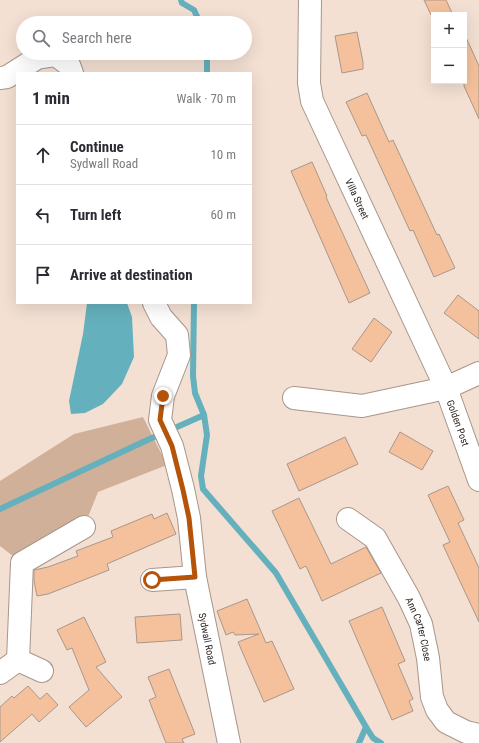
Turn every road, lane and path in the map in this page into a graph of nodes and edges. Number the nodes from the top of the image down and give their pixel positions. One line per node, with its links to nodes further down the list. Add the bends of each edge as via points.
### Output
1 (310, 0): 8 (street, Villa Street, via 309,83 312,101)
2 (34, 60): 5 (street)
3 (62, 60): 4 (street, via 69,65)
4 (72, 72)
5 (0, 78)
6 (155, 304): 13 (street, Sydwall Road, via 177,335 179,355 163,396 160,420 171,444 183,490 189,518)
7 (479, 373): 8 (street)
8 (446, 388): 9 (street, via 362,406); 10 (street, Golden Post)
9 (294, 398)
10 (479, 480)
11 (348, 519): 18 (street, Ann Carter Close, via 375,538 409,598 421,624 432,697 437,710 446,722)
12 (84, 527): 15 (street, via 22,563)
13 (195, 577): 14 (street); 19 (street, Sydwall Road)
14 (152, 580)
15 (18, 660): 16 (street); 17 (street)
16 (42, 671)
17 (0, 673)
18 (479, 735)
19 (229, 743)

